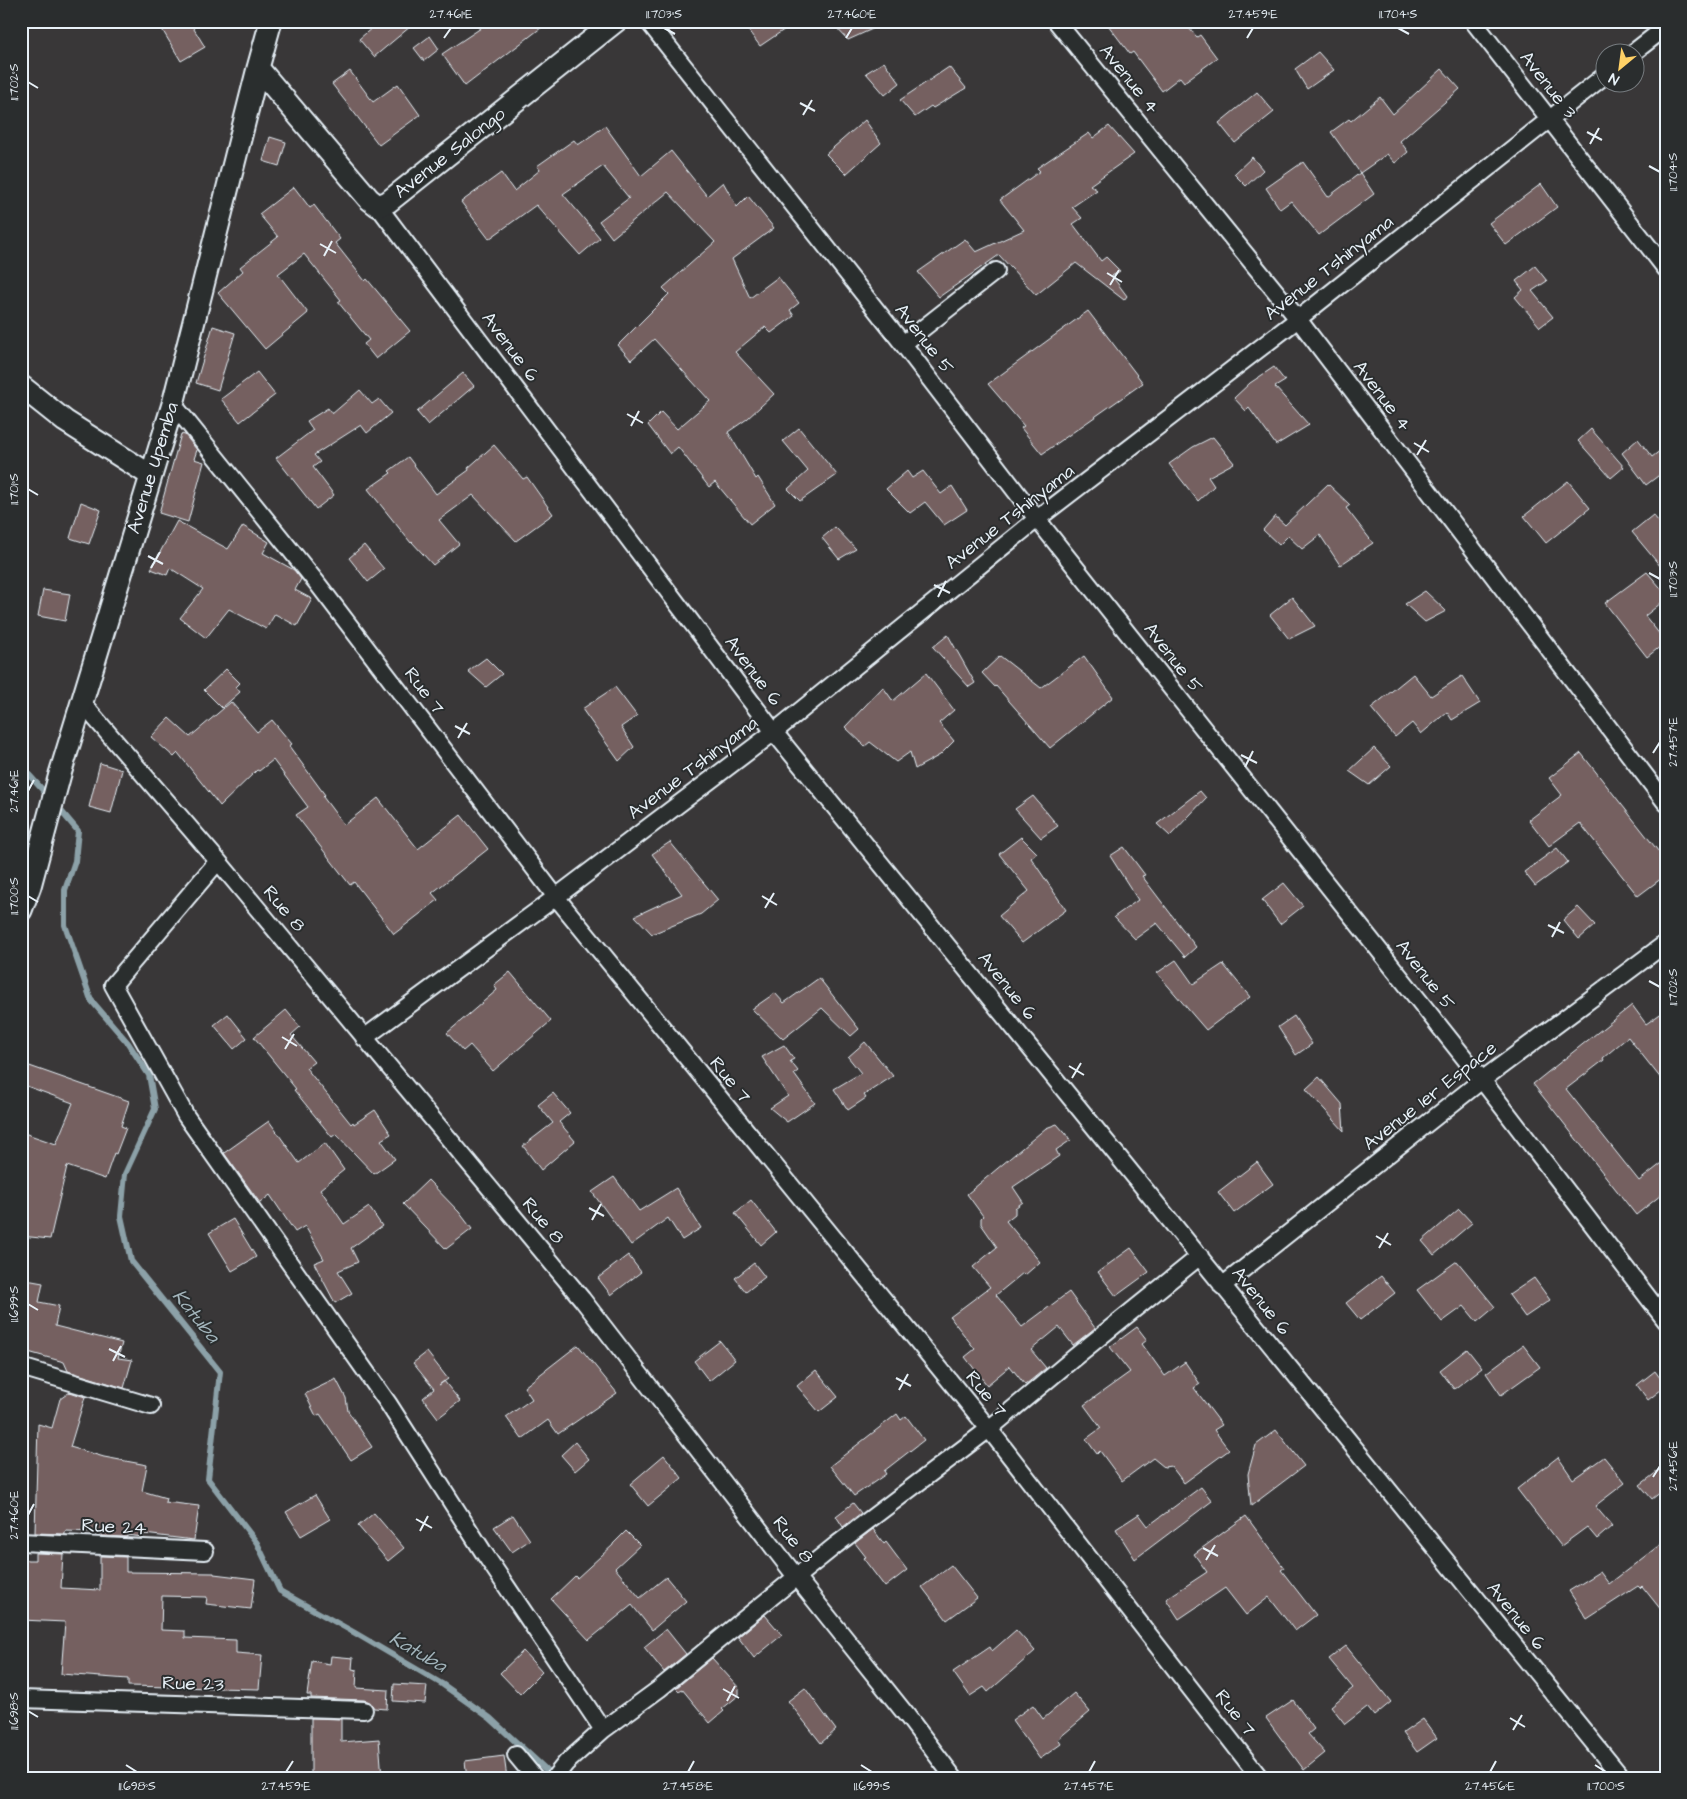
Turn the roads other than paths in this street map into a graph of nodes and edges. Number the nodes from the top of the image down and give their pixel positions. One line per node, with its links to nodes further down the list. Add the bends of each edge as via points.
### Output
1 (271, 21): 8 (street, Avenue Upemba)
2 (616, 21): 11 (street, Avenue Salongo, via 388,202)
3 (648, 21): 15 (street, Avenue 5)
4 (1056, 21): 14 (street, Avenue 4)
5 (1473, 21): 10 (street, Avenue 3)
6 (1666, 27): 7 (street)
7 (1644, 44)
8 (258, 68): 11 (street, Avenue Salongo); 17 (street, Avenue Upemba)
9 (1594, 84): 10 (street, Avenue Tshinyama)
10 (1550, 120): 12 (street, Avenue 3); 14 (street, Avenue Tshinyama)
11 (378, 206): 21 (street, Avenue 6)
12 (1666, 269)
13 (996, 271): 15 (street)
14 (1298, 319): 19 (street, Avenue Tshinyama); 22 (street, Avenue 4)
15 (903, 344): 19 (street, Avenue 5)
16 (21, 386): 18 (street, via 65,421)
17 (173, 404): 18 (street, Avenue Upemba); 24 (street, Rue 7, via 317,583)
18 (150, 476): 20 (street, Avenue Upemba)
19 (1037, 519): 21 (street, Avenue Tshinyama); 28 (street, Avenue 5)
20 (82, 704): 23 (street, Rue 8); 25 (street, Avenue Upemba)
21 (774, 732): 24 (street, Avenue Tshinyama); 29 (street, Avenue 6)
22 (1666, 803)
23 (218, 861): 27 (street, Rue 8); 40 (street, via 113,985 186,1116 388,1403)
24 (556, 897): 27 (street, Avenue Tshinyama); 34 (street, Rue 7)
25 (21, 910)
26 (1666, 943): 28 (street, Avenue 1er Espace)
27 (364, 1038): 37 (street, Rue 8, via 582,1299)
28 (1482, 1080): 30 (street, Avenue 1er Espace); 31 (street, Avenue 5)
29 (1200, 1256): 30 (street, Avenue 6); 34 (street)
30 (1222, 1286): 46 (street, Avenue 6)
31 (1666, 1320)
32 (21, 1367): 33 (street)
33 (151, 1406)
34 (989, 1429): 37 (street); 45 (street, Rue 7)
35 (21, 1542): 36 (street, Rue 24)
36 (205, 1551)
37 (797, 1578): 40 (street); 44 (street, Rue 8)
38 (21, 1699): 39 (street, Rue 23)
39 (364, 1710)
40 (603, 1730): 43 (street)
41 (516, 1755): 42 (street)
42 (535, 1778)
43 (554, 1778)
44 (954, 1778)
45 (1260, 1778)
46 (1622, 1778)

